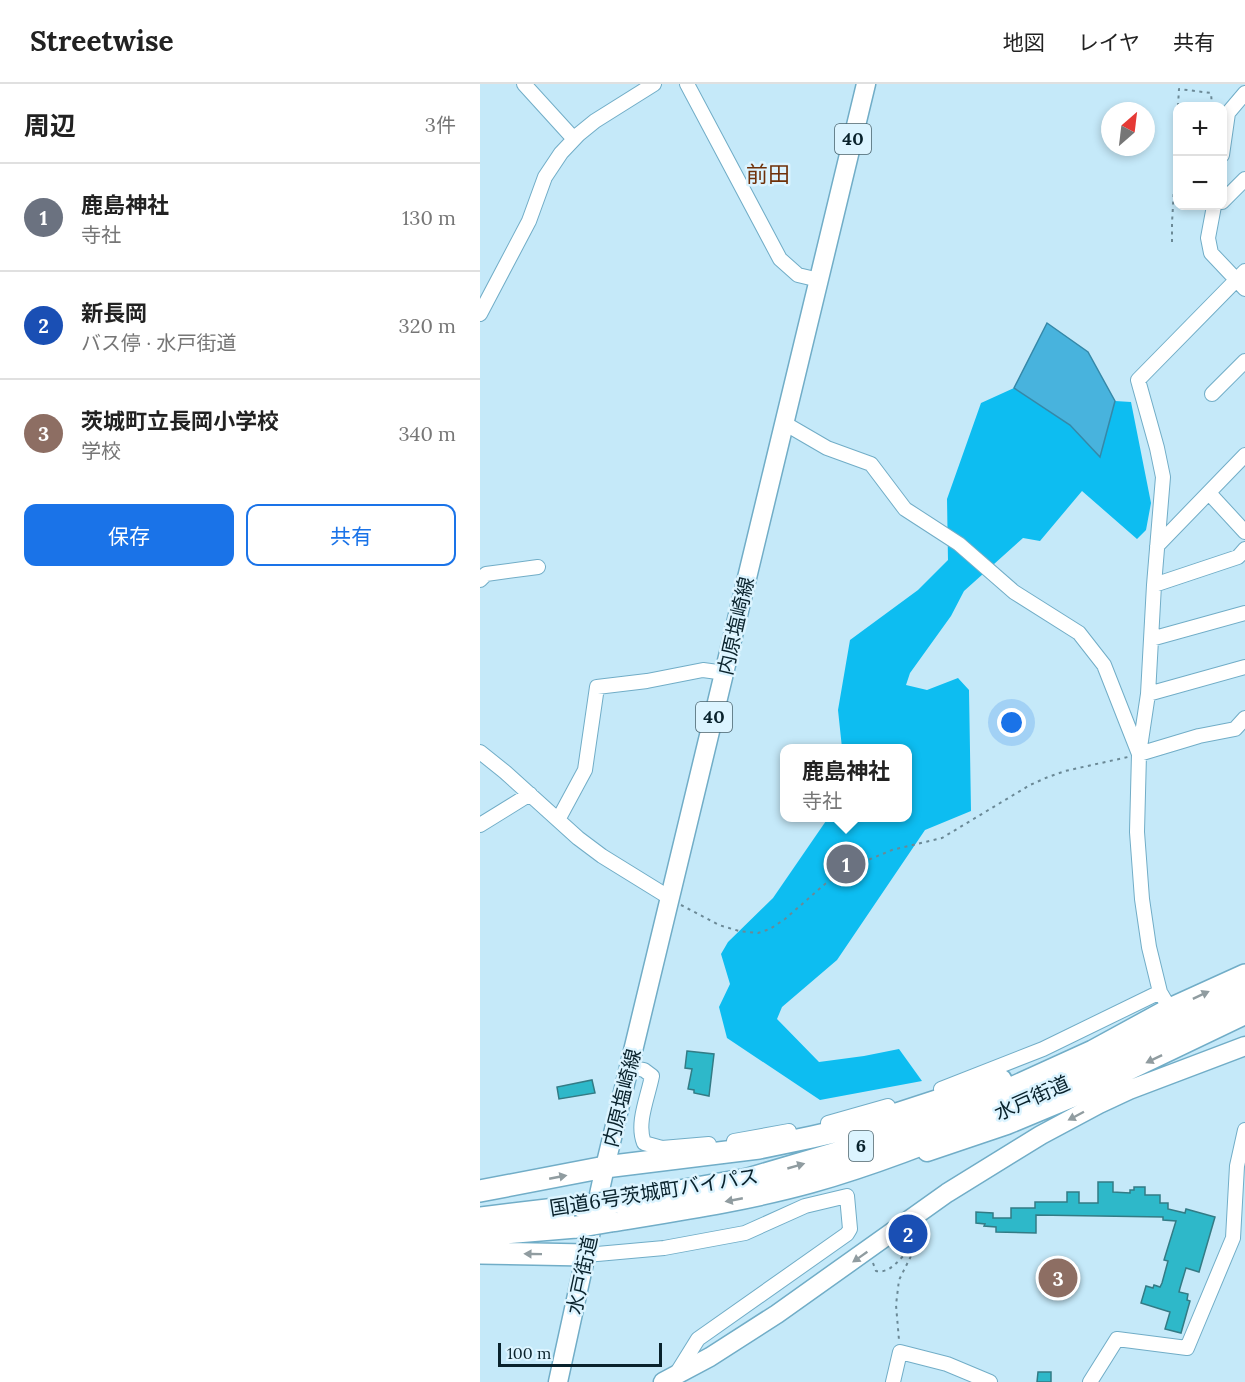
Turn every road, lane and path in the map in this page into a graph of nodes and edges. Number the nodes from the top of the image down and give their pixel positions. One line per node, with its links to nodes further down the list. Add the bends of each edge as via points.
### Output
1 (524, 84): 9 (street)
2 (654, 84): 9 (street)
3 (687, 84): 15 (street, via 780,259 798,275)
4 (866, 84): 15 (main road, 内原塩崎線 / 40)
5 (1245, 93): 8 (street, via 1228,113)
6 (1178, 102): 7 (path, via 1179,89 1211,93)
7 (1212, 102)
8 (1227, 120)
9 (574, 139): 17 (street, via 545,177 530,221)
10 (1176, 156): 14 (path)
11 (1245, 179): 12 (street)
12 (1227, 196)
13 (1216, 210): 16 (street, via 1208,238 1211,253)
14 (1173, 242)
15 (819, 280): 20 (main road, 内原塩崎線 / 40)
16 (1242, 280): 24 (street, via 1138,380 1163,477)
17 (480, 314)
18 (1245, 361): 19 (street)
19 (1212, 394)
20 (784, 423): 32 (main road, 内原塩崎線 / 40); 36 (street, via 827,448 871,464 905,509 959,544 1014,592 1079,633 1104,665)
21 (1245, 455): 22 (street)
22 (1209, 493): 23 (street); 24 (street)
23 (1245, 532)
24 (1157, 546): 28 (street)
25 (1245, 549): 28 (street, via 1238,557)
26 (538, 567): 27 (street, via 486,574)
27 (480, 580)
28 (1154, 585): 30 (street)
29 (1245, 613): 30 (street)
30 (1151, 639): 33 (street)
31 (1245, 667): 33 (street)
32 (725, 673): 38 (street, via 704,670 597,687 585,770); 40 (main road, 内原塩崎線 / 40)
33 (1148, 694): 36 (street)
34 (1245, 718): 36 (street, via 1235,729)
35 (480, 752): 37 (street)
36 (1139, 754): 40 (path, via 1048,777 942,838 891,850 851,867 779,924 764,931 749,933 719,925); 43 (street, via 1137,832 1142,888 1149,947)
37 (530, 794): 38 (street); 39 (street)
38 (558, 820): 40 (street, via 602,856)
39 (480, 825)
40 (670, 898): 48 (main road, 内原塩崎線 / 40)
41 (1245, 975): 43 (highway, 6, one-way to 41)
42 (1245, 995): 53 (highway, 水戸街道 / 6, via 1091,1072 992,1116)
43 (1165, 1000): 47 (highway, 6); 48 (street, via 947,1087 845,1119 747,1139 662,1148 644,1143 642,1124 652,1076)
44 (1245, 1015): 53 (main road, one-way to 53, via 1007,1125 912,1157)
45 (1245, 1024): 49 (main road)
46 (1245, 1046): 49 (main road)
47 (1093, 1051): 51 (highway, via 860,1126 759,1148); 56 (highway, 国道6号茨城町バイパス / 6, one-way to 47, via 798,1166 959,1112)
48 (629, 1067): 51 (main road, 内原塩崎線 / 40)
49 (1129, 1090): 62 (main road, one-way to 62, via 1003,1158 777,1314)
50 (1245, 1130): 66 (street, via 1237,1166 1233,1238 1187,1348 1117,1339)
51 (605, 1167): 54 (highway, one-way to 51); 59 (main road, 水戸街道 / 40)
52 (480, 1180): 54 (street)
53 (812, 1182): 56 (highway, 国道6号茨城町バイパス / 6, one-way to 56, via 740,1199)
54 (523, 1184): 55 (highway)
55 (480, 1191)
56 (613, 1212): 57 (highway, 国道6号茨城町バイパス / 6, bridge, via 581,1206); 58 (highway, 国道6号茨城町バイパス / 6, bridge, via 576,1227)
57 (480, 1218)
58 (483, 1250): 59 (highway, one-way to 58)
59 (586, 1255): 62 (street, via 664,1248 745,1233 805,1206 847,1196 847,1234 698,1339); 63 (main road, 水戸街道 / 40)
60 (872, 1261): 61 (path, via 876,1271 882,1272 910,1249 913,1252 899,1280 896,1305)
61 (900, 1352): 64 (street); 65 (street, via 947,1364)
62 (669, 1379)
63 (558, 1382)
64 (893, 1382)
65 (990, 1382)
66 (1090, 1382)

